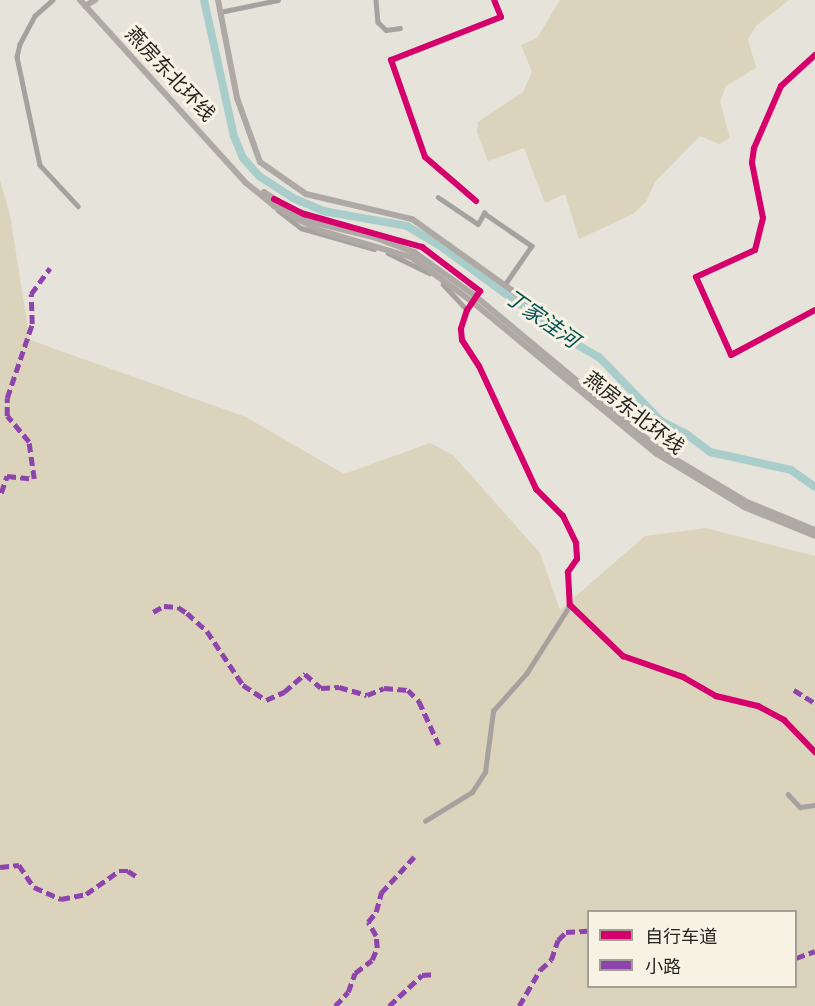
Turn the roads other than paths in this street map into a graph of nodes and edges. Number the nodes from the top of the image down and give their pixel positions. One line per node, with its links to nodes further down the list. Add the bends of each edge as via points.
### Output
1 (53, 0): 15 (street, via 35,16 17,57 40,165)
2 (80, 0): 8 (main road, 燕房东北环线)
3 (95, 0): 8 (main road)
4 (218, 0): 9 (main road)
5 (278, 0): 9 (street)
6 (376, 0): 10 (street, via 378,22 386,30)
7 (494, 0): 13 (street, via 501,17 391,60 425,157)
8 (85, 6): 14 (main road, 燕房东北环线, via 235,170)
9 (220, 12): 16 (main road, via 237,98 260,162 306,194 412,219)
10 (400, 28)
11 (815, 55): 19 (street, via 781,86 754,148 752,163 763,218 754,250 696,277 731,355)
12 (438, 197): 16 (street, via 478,224 484,213 532,246)
13 (476, 201)
14 (274, 203): 17 (main road, 燕房东北环线, via 318,230 411,257); 18 (street, via 301,228 408,261 442,283); 18 (street, via 422,247 480,291)
15 (78, 206)
16 (505, 285): 20 (main road)
17 (472, 297): 21 (main road, 燕房东北环线, bridge, via 660,450 747,502); 22 (main road, 燕房东北环线, bridge, via 666,460 744,507)
18 (467, 310): 23 (street, via 462,339 479,366 536,489 563,516 576,543 577,559 568,572)
19 (815, 310)
20 (551, 318)
21 (815, 530)
22 (815, 536)
23 (570, 605): 24 (street, via 623,656 683,677 716,696 758,706 784,720); 27 (street, via 526,674 493,711 485,772 472,792)
24 (815, 752)
25 (788, 794): 26 (street, via 800,807)
26 (815, 805)
27 (424, 821)

